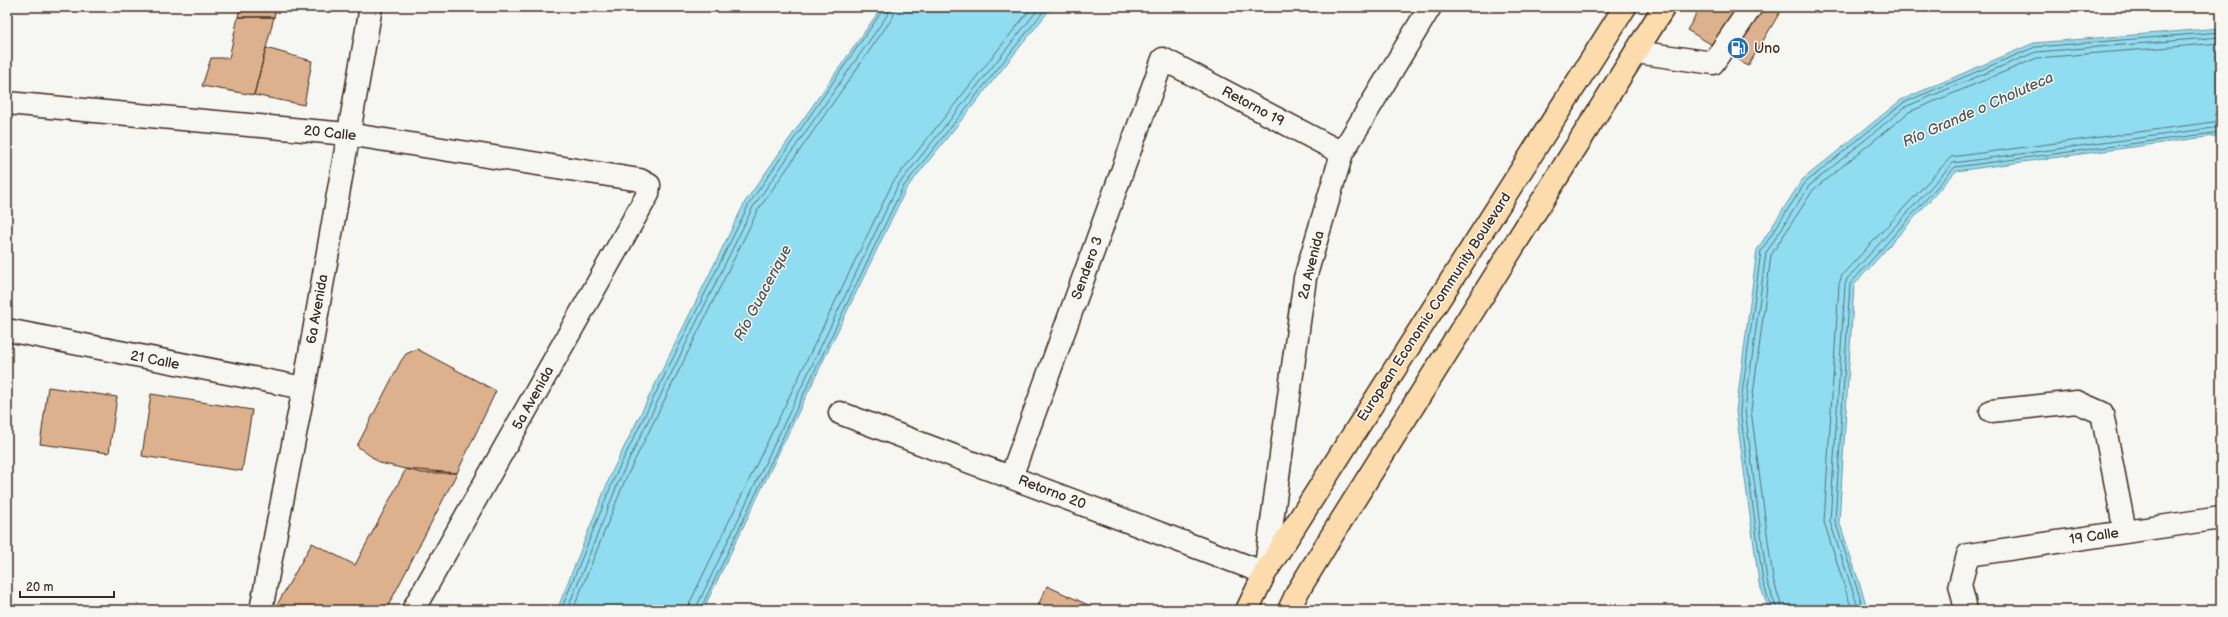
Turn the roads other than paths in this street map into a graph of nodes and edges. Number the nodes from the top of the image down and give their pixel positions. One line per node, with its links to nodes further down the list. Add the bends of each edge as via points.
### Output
1 (371, 7): 9 (street, 6a Avenida)
2 (1430, 7): 10 (street, 2a Avenida)
3 (1626, 7): 19 (main road, European Economic Community Boulevard)
4 (1664, 7): 6 (main road)
5 (1751, 7): 6 (street, via 1713,63)
6 (1636, 52): 23 (main road, via 1298,591)
7 (1163, 60): 10 (street, Retorno 19); 16 (street, Sendero 3)
8 (7, 103): 9 (street, 20 Calle)
9 (347, 134): 11 (street, 20 Calle, via 640,180); 13 (street, 6a Avenida)
10 (1342, 154): 19 (street, 2a Avenida, via 1305,278)
11 (649, 185): 21 (street, 5a Avenida, via 648,194)
12 (7, 330): 13 (street, 21 Calle)
13 (304, 388): 20 (street, 6a Avenida)
14 (1991, 411): 18 (street, via 2077,402 2102,413)
15 (840, 413): 16 (street, Retorno 20)
16 (1011, 477): 19 (street, Retorno 20)
17 (2221, 518): 18 (street, 19 Calle)
18 (2125, 532): 24 (street, 19 Calle, via 1968,555 1960,584)
19 (1265, 573): 22 (main road, European Economic Community Boulevard)
20 (261, 610)
21 (413, 610)
22 (1247, 610)
23 (1289, 610)
24 (1966, 610)

